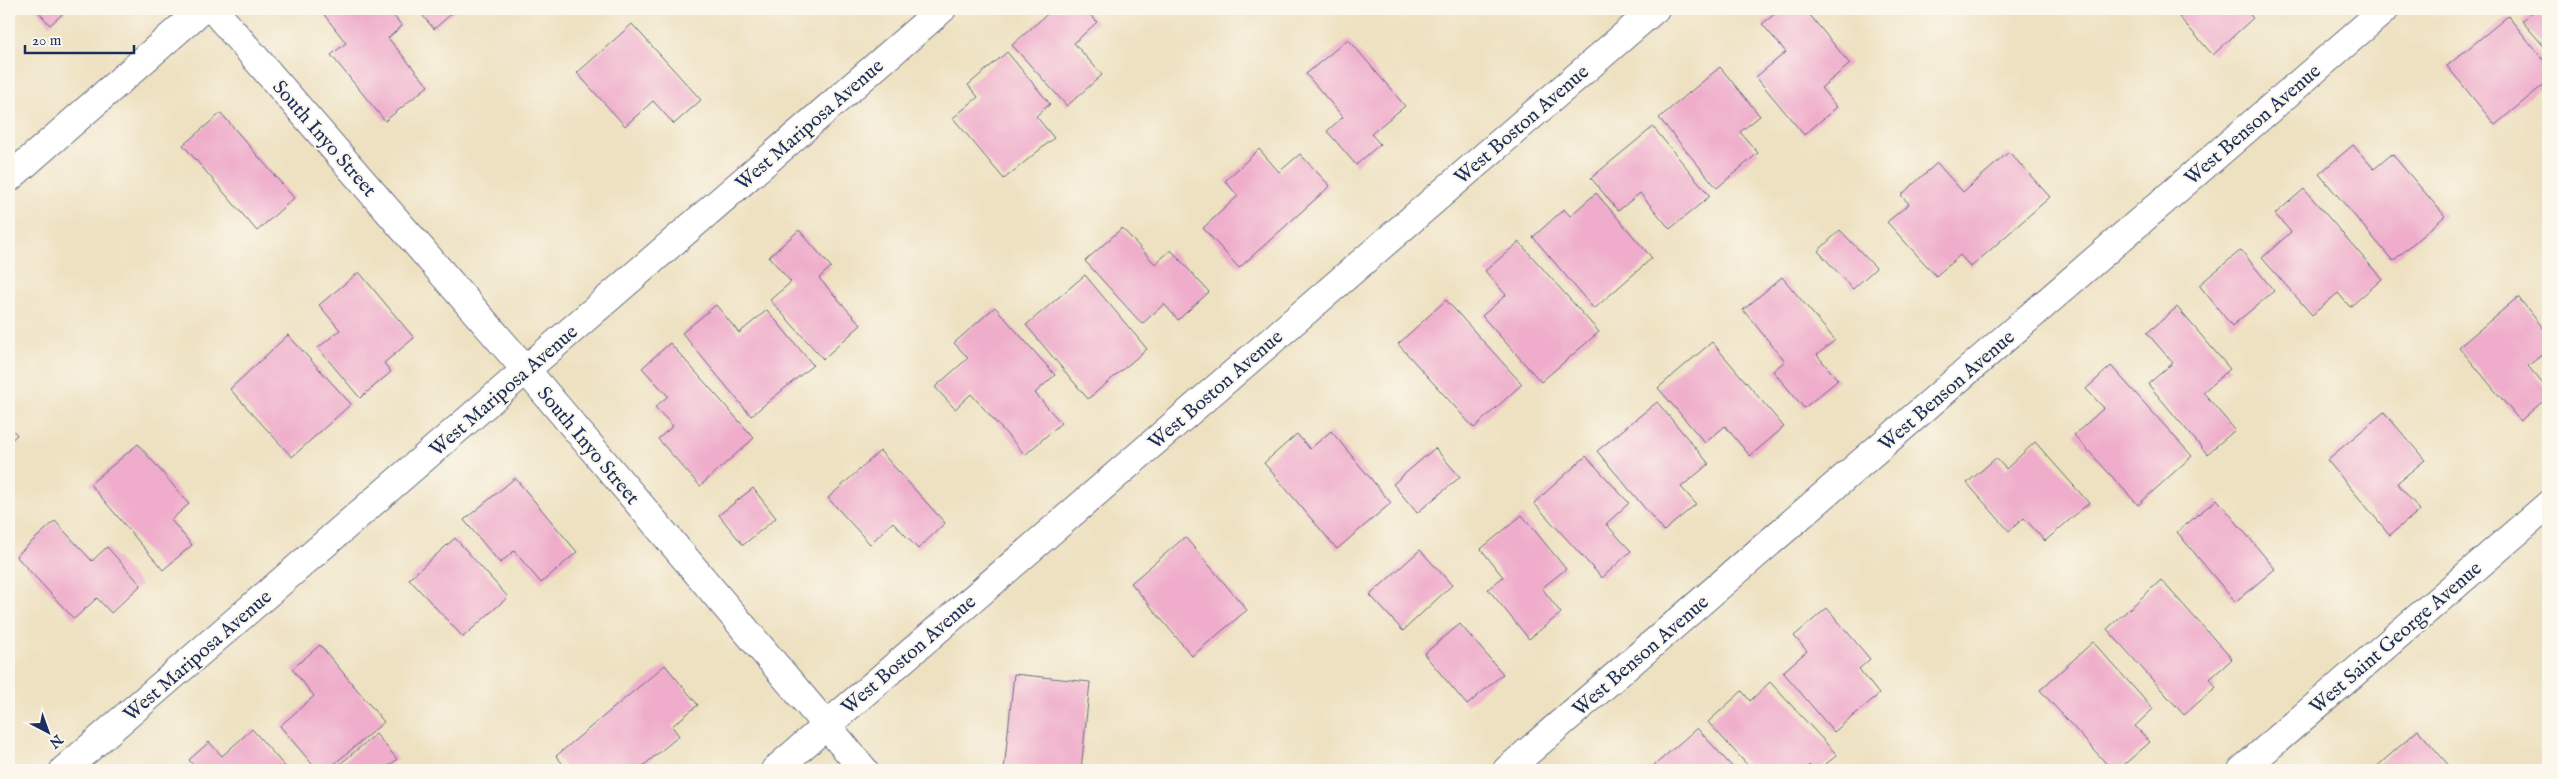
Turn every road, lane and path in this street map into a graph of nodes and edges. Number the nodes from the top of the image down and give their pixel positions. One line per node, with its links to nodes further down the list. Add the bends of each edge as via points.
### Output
1 (202, 9): 6 (street)
2 (213, 9): 7 (street, South Inyo Street)
3 (942, 9): 7 (street, West Mariposa Avenue)
4 (1654, 9): 9 (street, West Boston Avenue)
5 (2385, 9): 13 (street, West Benson Avenue)
6 (9, 178)
7 (526, 370): 9 (street, South Inyo Street); 10 (street, West Mariposa Avenue)
8 (2548, 505): 14 (street, West Saint George Avenue)
9 (826, 726): 11 (street, West Boston Avenue); 12 (street, South Inyo Street)
10 (64, 770)
11 (775, 770)
12 (864, 770)
13 (1507, 770)
14 (2242, 770)

